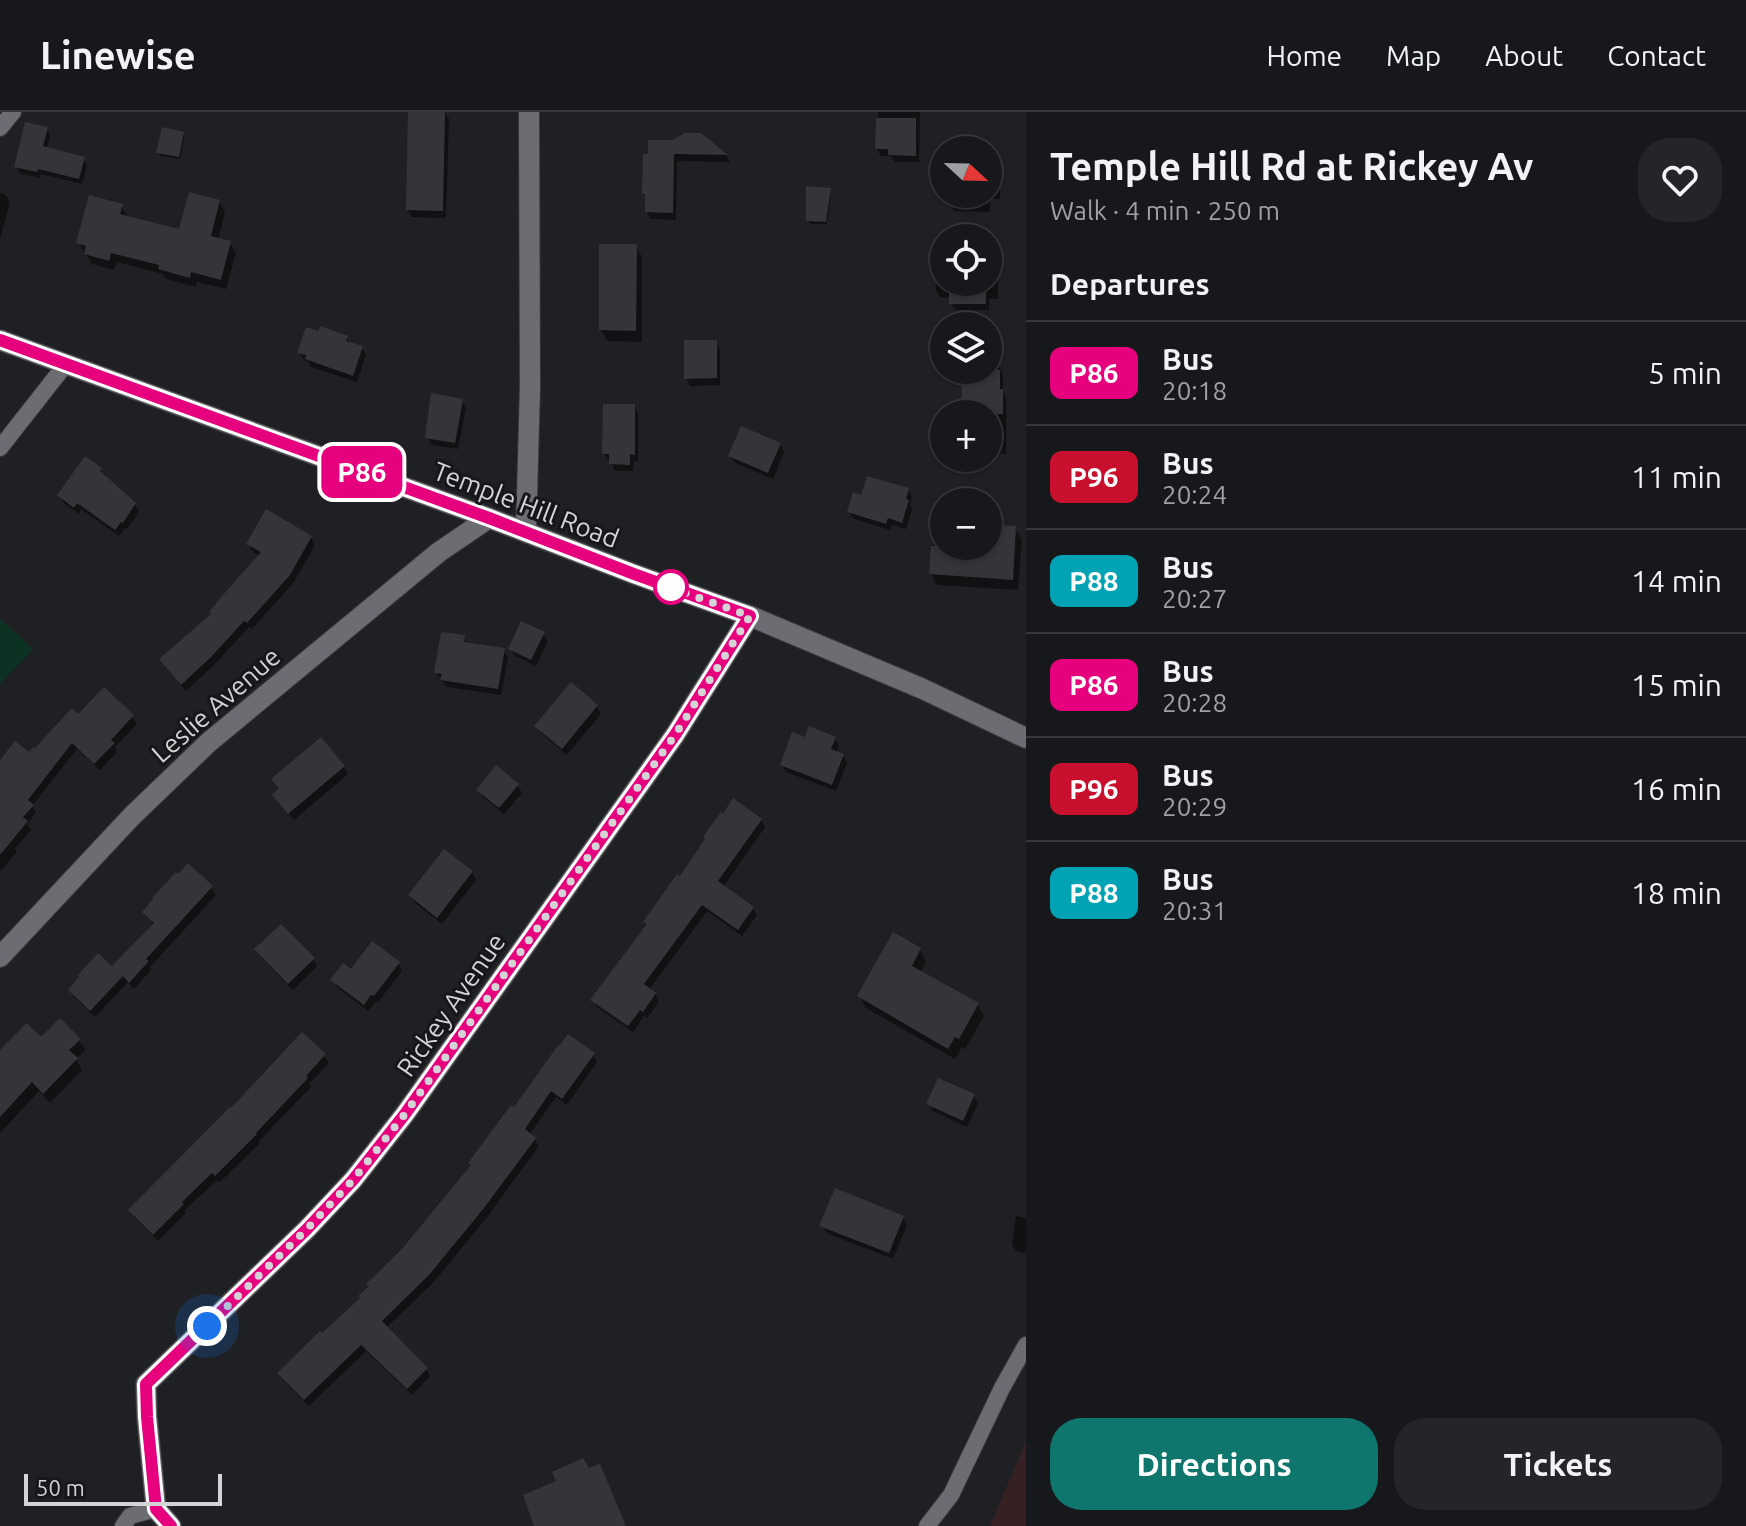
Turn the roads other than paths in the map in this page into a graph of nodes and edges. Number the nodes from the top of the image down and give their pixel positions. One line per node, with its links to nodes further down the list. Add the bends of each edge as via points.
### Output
1 (13, 112): 3 (lane)
2 (529, 112): 8 (street)
3 (0, 128)
4 (0, 340): 5 (street, Temple Hill Road)
5 (66, 364): 6 (lane); 7 (street, Temple Hill Road)
6 (0, 448)
7 (489, 518): 8 (street, Temple Hill Road); 11 (street, Leslie Avenue, via 439,552 209,742)
8 (526, 532): 9 (street, Temple Hill Road)
9 (750, 616): 10 (street, Temple Hill Road); 13 (street, Rickey Avenue, via 675,735 405,1114 307,1229 146,1384)
10 (1026, 738)
11 (0, 957)
12 (1026, 1345): 16 (lane, via 951,1495)
13 (156, 1509): 14 (lane, via 130,1516); 15 (street)
14 (123, 1526)
15 (171, 1526)
16 (927, 1526)

